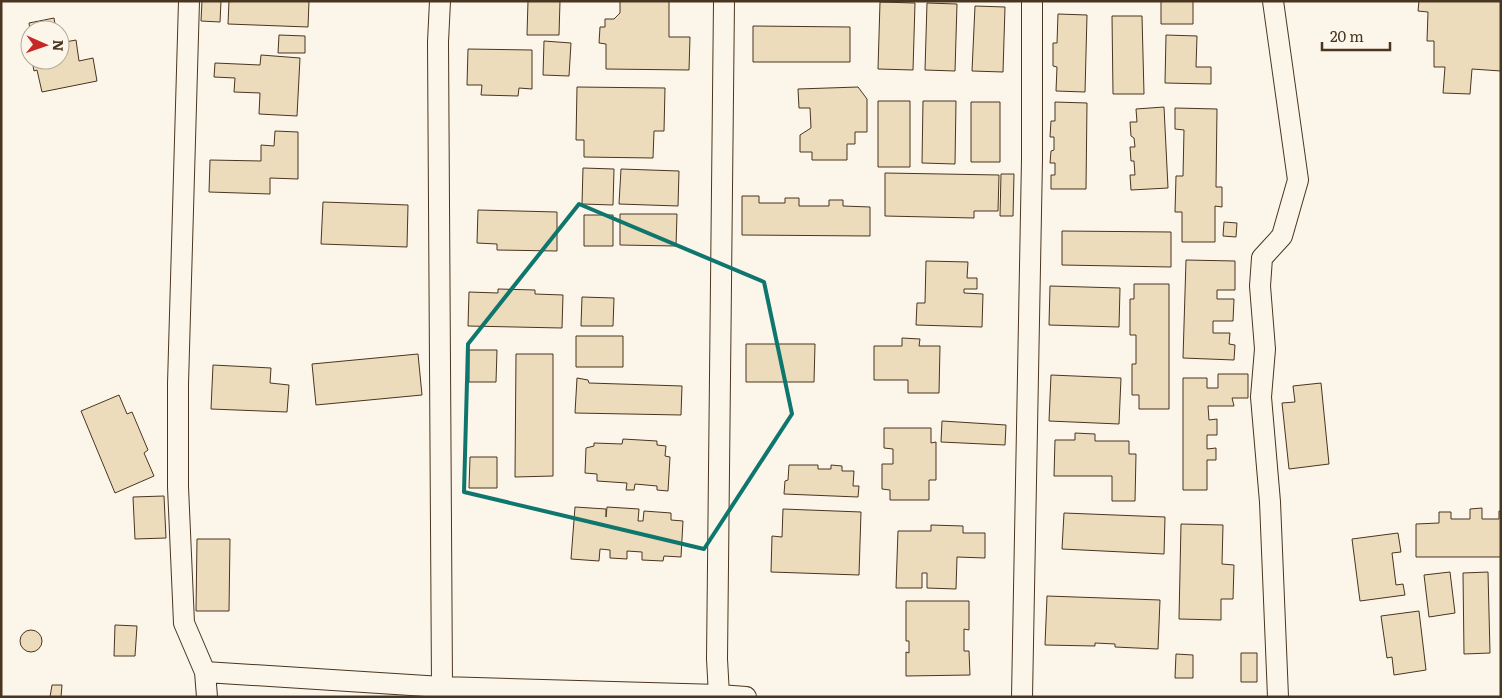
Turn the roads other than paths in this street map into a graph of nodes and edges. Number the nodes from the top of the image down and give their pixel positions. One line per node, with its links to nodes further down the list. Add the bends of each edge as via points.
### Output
1 (189, 1): 6 (street, via 178,487 184,623)
2 (440, 1): 7 (street)
3 (724, 1): 8 (street)
4 (1032, 1): 11 (street)
5 (1274, 1): 12 (street, via 1298,180 1282,236 1262,258 1260,286 1265,349 1261,397 1270,502)
6 (205, 672): 7 (street); 9 (street)
7 (442, 688): 8 (street)
8 (718, 695): 10 (street)
9 (207, 697)
10 (746, 697)
11 (1022, 697)
12 (1278, 697)

